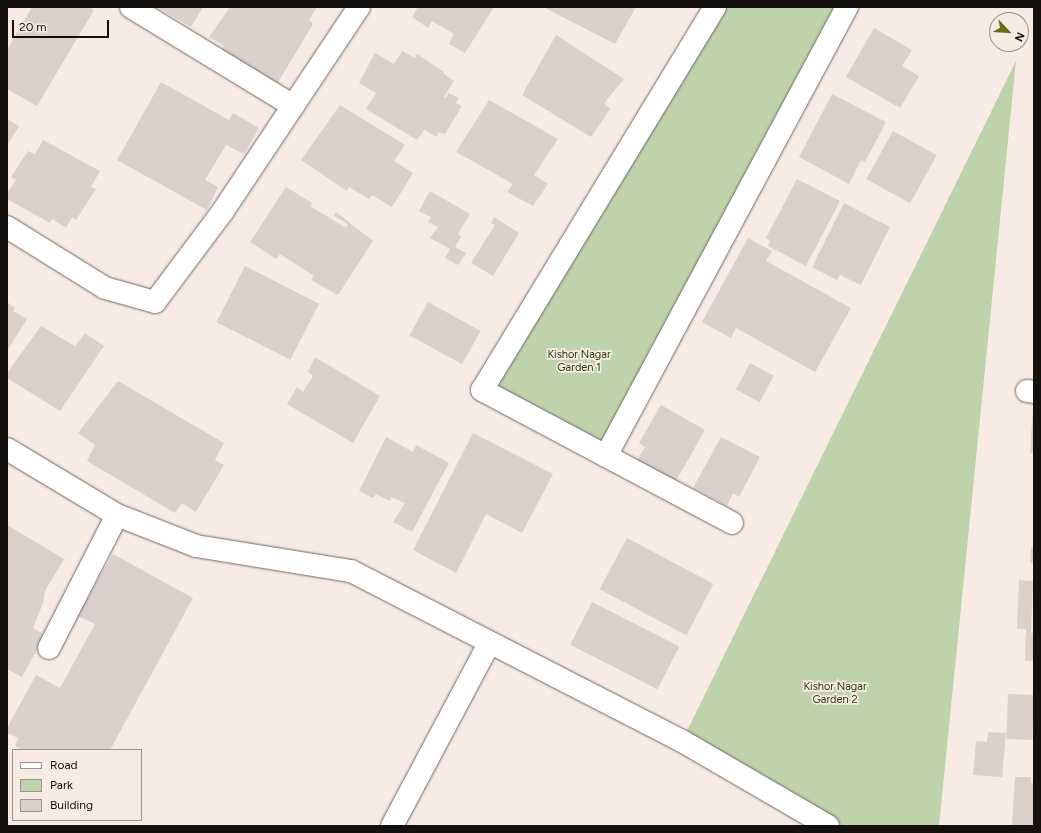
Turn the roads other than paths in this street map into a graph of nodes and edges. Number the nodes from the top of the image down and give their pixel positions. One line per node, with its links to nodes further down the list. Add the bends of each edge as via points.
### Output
1 (131, 7): 5 (street)
2 (359, 7): 5 (street)
3 (715, 7): 8 (street, via 482,390)
4 (847, 7): 8 (street)
5 (293, 106): 6 (street, via 222,211 155,302 105,288)
6 (7, 227)
7 (7, 449): 9 (street)
8 (606, 456): 10 (street)
9 (117, 515): 11 (street, via 196,546 351,570); 12 (street)
10 (732, 523)
11 (490, 642): 13 (street, via 682,741); 14 (street)
12 (49, 648)
13 (797, 818): 15 (street)
14 (392, 826)
15 (828, 826)

